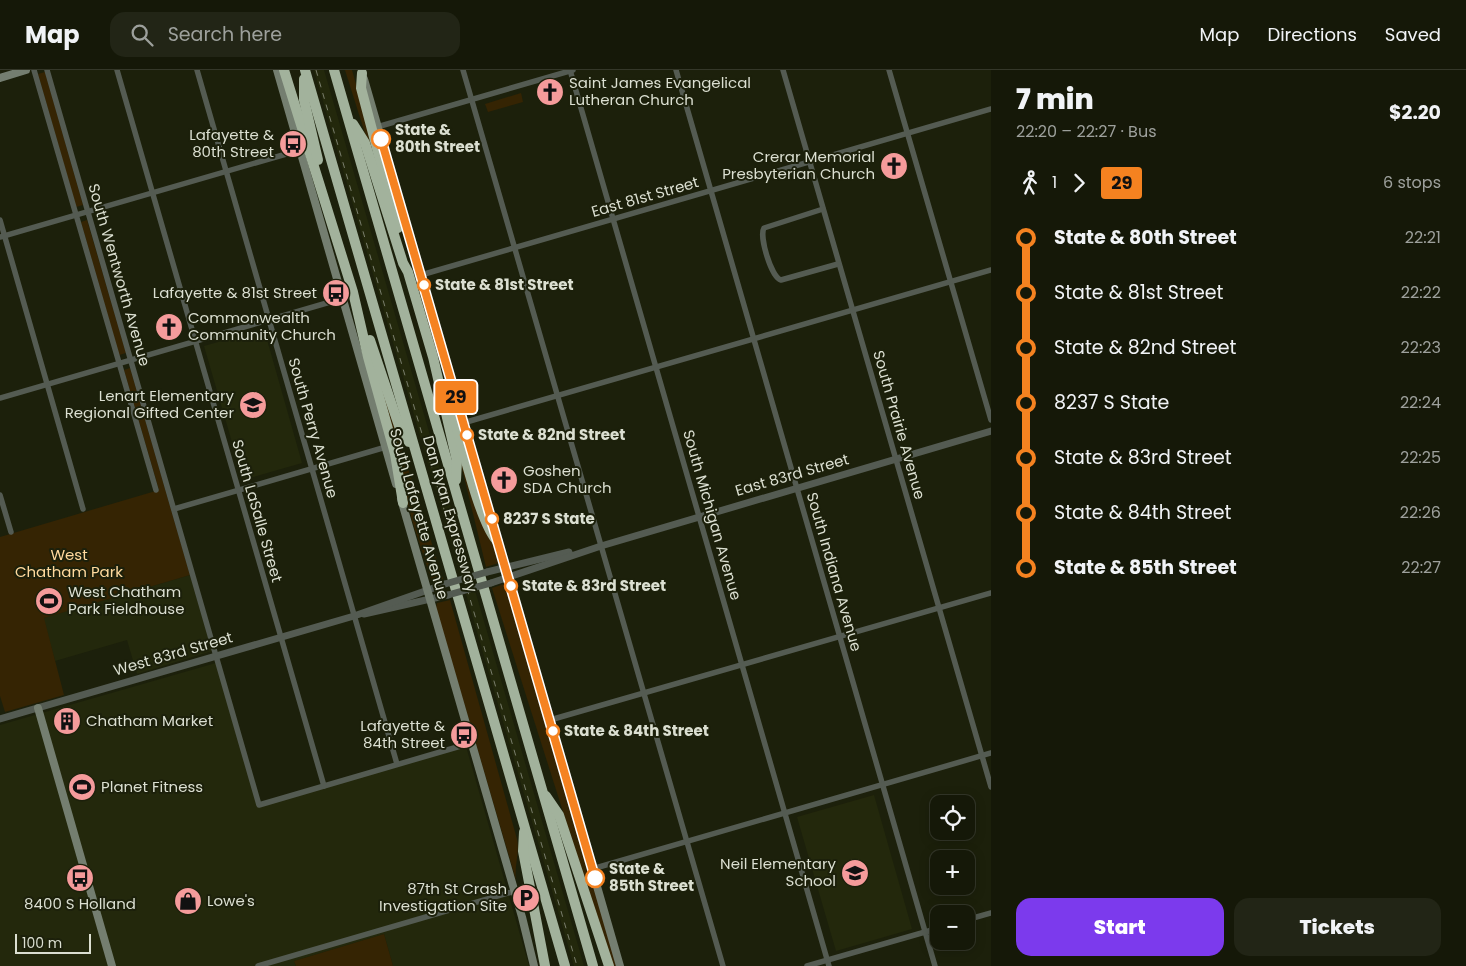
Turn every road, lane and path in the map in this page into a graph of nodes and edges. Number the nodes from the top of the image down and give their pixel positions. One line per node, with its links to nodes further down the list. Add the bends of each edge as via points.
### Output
1 (26, 70): 16 (main road)
2 (34, 70): 30 (street, South Wentworth Avenue)
3 (47, 70): 29 (street, South Wentworth Avenue)
4 (117, 70): 26 (street, South LaSalle Street)
5 (197, 70): 24 (street, South Perry Avenue)
6 (277, 70): 22 (main road, South Lafayette Avenue)
7 (284, 70): 28 (highway)
8 (304, 70): 28 (highway, via 304,100); 57 (highway, Dan Ryan Expressway)
9 (334, 70): 19 (highway, Dan Ryan Expressway)
10 (463, 70): 17 (street)
11 (571, 70): 17 (street); 31 (street, South Michigan Avenue)
12 (676, 70): 25 (street, South Indiana Avenue)
13 (783, 70): 23 (street, South Prairie Avenue)
14 (889, 70): 21 (street)
15 (362, 72): 20 (main road); 37 (highway, via 361,88)
16 (0, 78)
17 (472, 100): 20 (street); 34 (street)
18 (991, 109): 21 (street, East 81st Street)
19 (347, 115): 37 (highway, via 365,142); 60 (highway, Dan Ryan Expressway)
20 (377, 127): 38 (main road)
21 (908, 133): 23 (street, East 81st Street); 39 (street)
22 (300, 150): 24 (street); 41 (main road, South Lafayette Avenue)
23 (810, 162): 25 (street, East 81st Street); 27 (street, South Prairie Avenue)
24 (226, 171): 26 (street); 43 (street, South Perry Avenue)
25 (711, 191): 31 (street, East 81st Street); 44 (street, South Indiana Avenue)
26 (152, 193): 29 (street); 45 (street, South LaSalle Street)
27 (823, 209): 35 (street, South Prairie Avenue); 35 (street, via 764,228 762,235 774,276 781,280)
28 (329, 210): 40 (highway)
29 (88, 212): 30 (street); 47 (street, South Wentworth Avenue)
30 (76, 215): 33 (street); 48 (street, South Wentworth Avenue)
31 (613, 219): 34 (street, East 81st Street); 49 (street, South Michigan Avenue)
32 (0, 220): 33 (street)
33 (2, 237): 50 (street)
34 (515, 248): 38 (street, East 81st Street); 51 (street)
35 (838, 264): 42 (street, South Prairie Avenue)
36 (991, 270): 39 (street)
37 (408, 272): 46 (highway)
38 (421, 275): 54 (main road)
39 (950, 282): 42 (street); 53 (street)
40 (353, 292): 57 (highway, via 399,426); 65 (highway, via 394,454)
41 (344, 298): 43 (street); 56 (main road, South Lafayette Avenue)
42 (852, 310): 44 (street); 58 (street, South Prairie Avenue)
43 (269, 320): 45 (street); 59 (street, South Perry Avenue)
44 (754, 339): 49 (street); 61 (street, South Indiana Avenue)
45 (195, 341): 47 (street); 63 (street, South LaSalle Street)
46 (433, 357): 60 (highway, via 457,461); 70 (highway, via 453,411 482,513)
47 (131, 360): 48 (street); 67 (street, South Wentworth Avenue)
48 (119, 364): 50 (street); 62 (street, South Wentworth Avenue)
49 (656, 367): 51 (street); 68 (street, South Michigan Avenue)
50 (48, 384): 52 (street); 66 (street)
51 (558, 396): 54 (street); 71 (street)
52 (0, 398)
53 (991, 420)
54 (463, 423): 70 (main road)
55 (991, 431): 58 (street, East 83rd Street)
56 (386, 447): 59 (street); 65 (main road, South Lafayette Avenue)
57 (416, 452): 96 (highway, Dan Ryan Expressway)
58 (896, 459): 61 (street, East 83rd Street); 77 (street, South Prairie Avenue)
59 (312, 468): 63 (street); 78 (street, South Perry Avenue)
60 (456, 488): 94 (highway, Dan Ryan Expressway)
61 (797, 488): 68 (street, East 83rd Street); 79 (street, South Indiana Avenue)
62 (156, 490)
63 (238, 490): 67 (street); 80 (street, South LaSalle Street)
64 (0, 494): 69 (street)
65 (403, 503): 74 (main road, South Lafayette Avenue)
66 (83, 509)
67 (174, 509): 81 (street, South Wentworth Avenue)
68 (699, 517): 71 (street, East 83rd Street); 82 (street, South Michigan Avenue)
69 (11, 532)
70 (498, 542): 72 (main road)
71 (601, 546): 72 (street, East 83rd Street); 73 (street, East 83rd Street); 83 (street)
72 (505, 566): 73 (main road); 74 (street, West 83rd Street, bridge)
73 (508, 577): 76 (street, West 83rd Street, bridge); 86 (main road)
74 (426, 589): 76 (main road, South Lafayette Avenue); 78 (street, West 83rd Street)
75 (991, 593): 77 (street)
76 (430, 600): 78 (street, West 83rd Street); 87 (main road, South Lafayette Avenue)
77 (939, 608): 79 (street); 89 (street, South Prairie Avenue)
78 (354, 616): 80 (street, West 83rd Street); 90 (street, South Perry Avenue)
79 (840, 636): 82 (street); 91 (street, South Indiana Avenue)
80 (280, 637): 81 (street, West 83rd Street); 92 (street, South LaSalle Street)
81 (216, 656): 84 (street, West 83rd Street); 92 (street, South Wentworth Avenue, via 260,804)
82 (742, 664): 83 (street); 95 (street, South Michigan Avenue)
83 (644, 693): 86 (street); 97 (street)
84 (38, 708): 85 (street, West 83rd Street); 105 (main road)
85 (0, 719)
86 (550, 720): 98 (main road)
87 (471, 743): 90 (street); 99 (main road, South Lafayette Avenue)
88 (991, 754): 89 (street)
89 (982, 756): 91 (street); 93 (street, South Prairie Avenue)
90 (397, 764): 92 (street)
91 (883, 785): 95 (street); 103 (street, South Indiana Avenue)
92 (324, 786)
93 (991, 787)
94 (542, 789): 110 (highway, Dan Ryan Expressway); 111 (highway, via 559,815)
95 (785, 813): 97 (street); 104 (street, South Michigan Avenue)
96 (525, 826): 108 (highway, via 523,851); 109 (highway, Dan Ryan Expressway)
97 (687, 842): 98 (street); 113 (street)
98 (592, 869): 112 (main road)
99 (514, 891): 106 (street); 107 (main road, South Lafayette Avenue)
100 (991, 913): 101 (street)
101 (975, 917)
102 (930, 931): 103 (street)
103 (926, 932): 104 (street); 115 (street, South Indiana Avenue)
104 (828, 963): 114 (street)
105 (112, 966)
106 (258, 966)
107 (534, 966)
108 (545, 966)
109 (565, 966)
110 (593, 966)
111 (609, 966)
112 (620, 966)
113 (723, 966)
114 (807, 966)
115 (935, 966)

